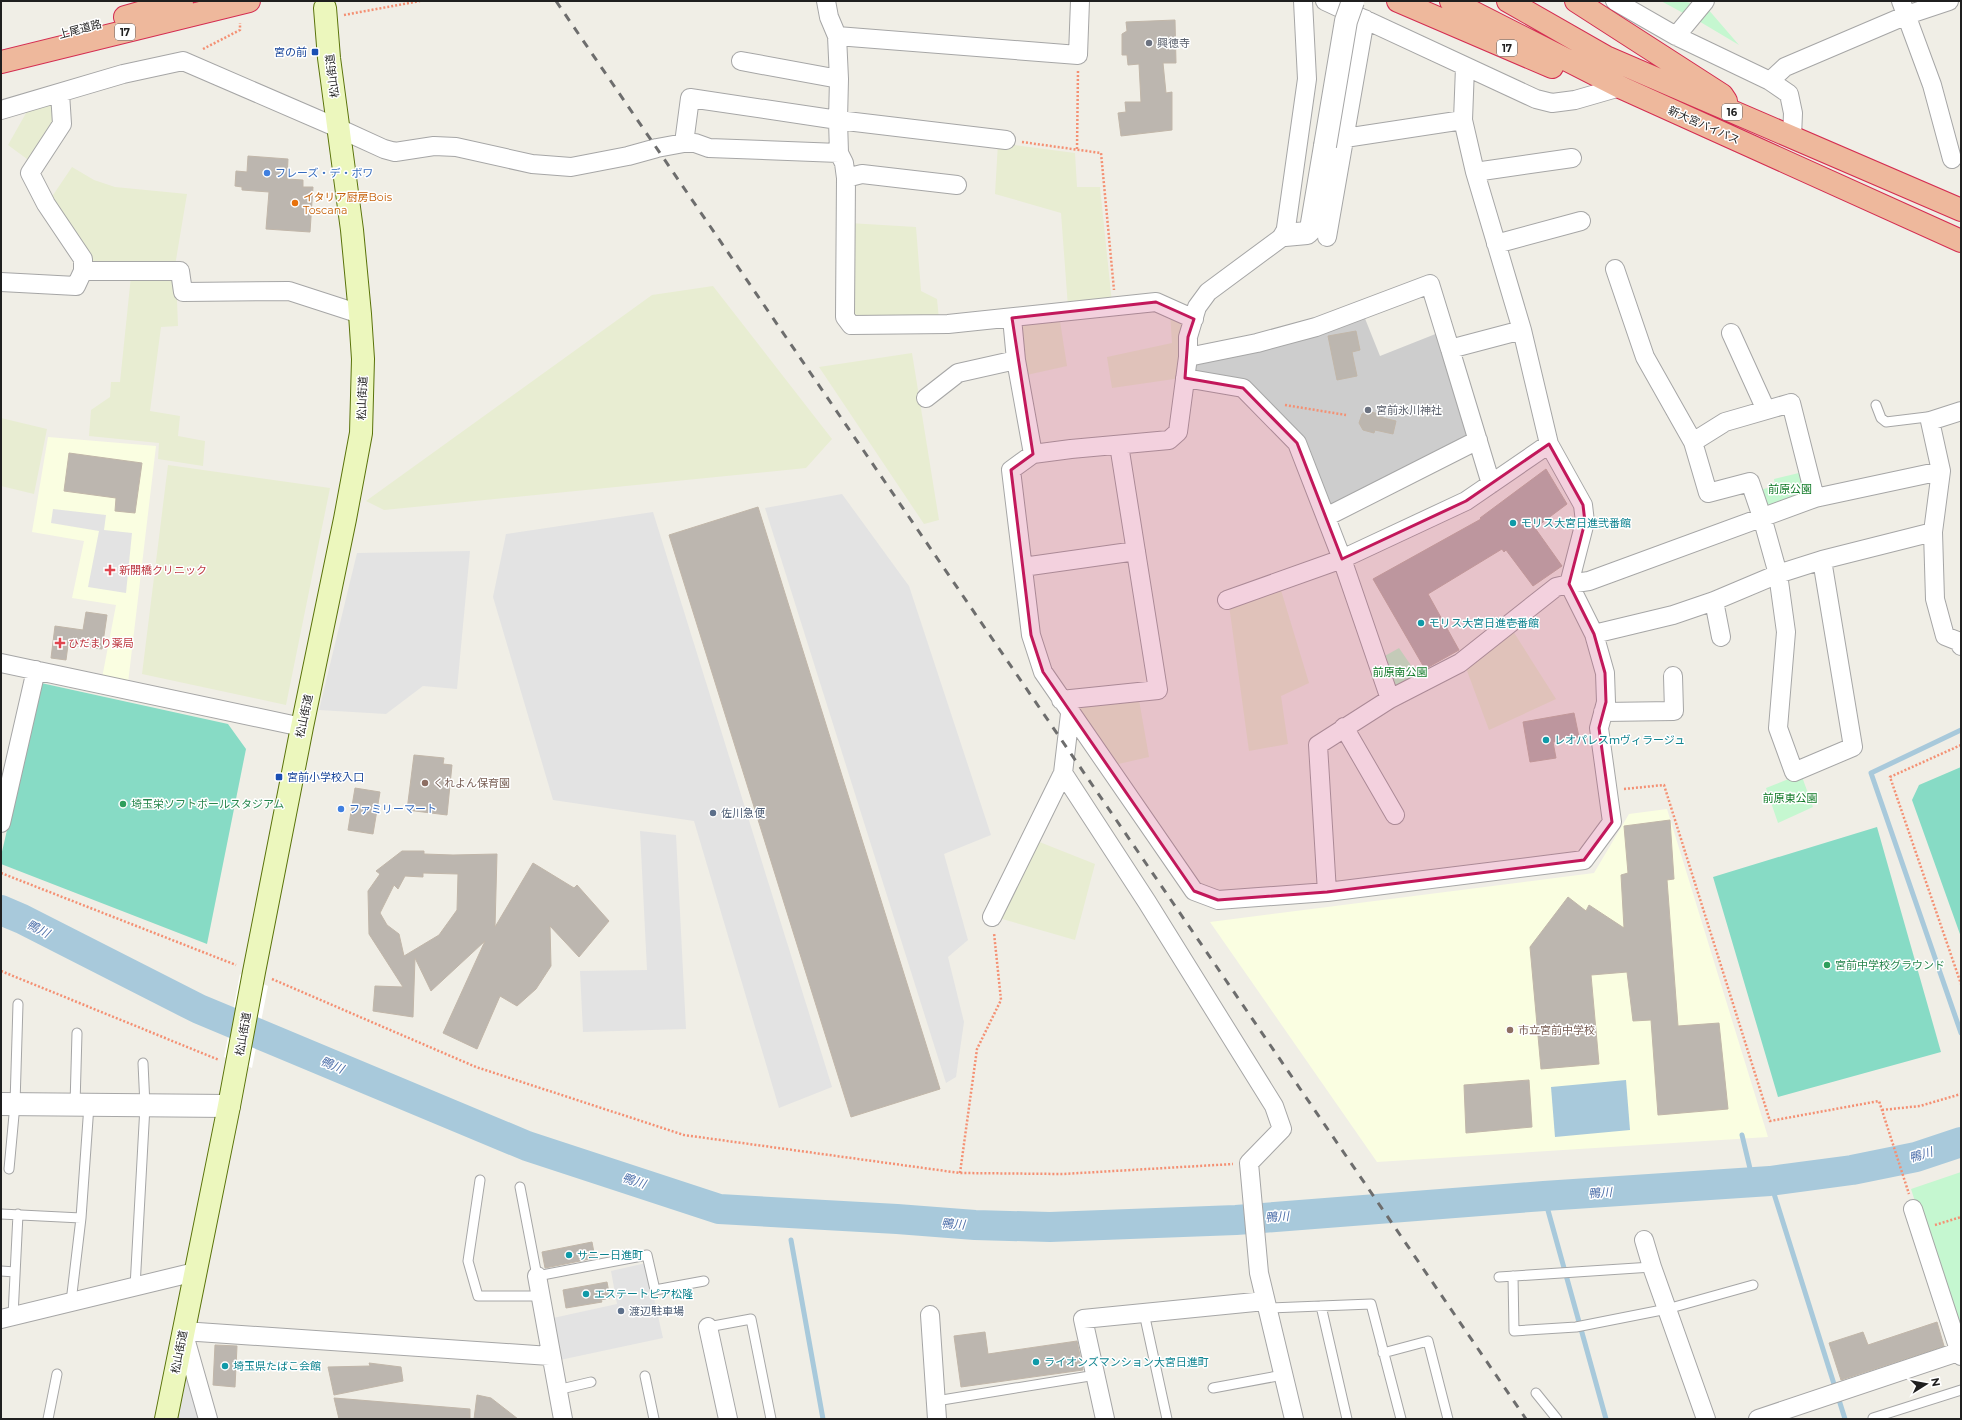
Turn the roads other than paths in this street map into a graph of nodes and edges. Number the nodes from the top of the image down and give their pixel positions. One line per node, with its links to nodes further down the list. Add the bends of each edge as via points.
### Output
1 (182, 1): 20 (highway, 上尾道路 / 17)
2 (826, 1): 18 (street)
3 (1080, 1): 18 (street, via 1078,55)
4 (1304, 1): 45 (street, via 1307,79)
5 (1325, 1): 17 (street)
6 (1354, 1): 35 (street, bridge, via 1346,21)
7 (1398, 1): 26 (highway, 17, via 1572,76)
8 (1451, 1): 26 (highway, 新大宮バイパス / 16)
9 (1508, 1): 29 (highway, 新大宮バイパス / 16, via 1606,57)
10 (1576, 1): 29 (highway, via 1722,95)
11 (1616, 1): 19 (street)
12 (1705, 1): 19 (street)
13 (1950, 1): 14 (street)
14 (1904, 8): 25 (street, via 1786,68); 39 (street, via 1932,85)
15 (244, 10): 22 (highway, 17)
16 (331, 12): 32 (main road, 松山街道)
17 (1365, 19): 23 (street); 35 (street)
18 (836, 36): 24 (street)
19 (1676, 36): 25 (street)
20 (1, 51)
21 (741, 61): 24 (street)
22 (1, 62)
23 (1466, 67): 26 (street, via 1536,99 1552,103 1575,100); 31 (street)
24 (839, 79): 30 (street)
25 (1770, 81): 33 (street, via 1789,94 1793,113)
26 (1620, 87): 47 (highway, 新大宮バイパス / 16)
27 (60, 93): 28 (street); 32 (street, via 123,74 183,61); 50 (street, via 62,124 30,173 46,204 83,259)
28 (1, 110)
29 (1734, 113): 33 (highway, 新大宮バイパス / 16)
30 (838, 120): 34 (street); 36 (street, via 690,98); 37 (street)
31 (1463, 120): 35 (street); 40 (street)
32 (338, 128): 36 (street, via 384,150 395,152 434,146 456,147 532,164 571,167); 52 (main road, 松山街道)
33 (1792, 137): 43 (highway, 新大宮バイパス / 16)
34 (1006, 140)
35 (1335, 142): 45 (street, via 1311,229 1307,233); 46 (street)
36 (684, 143): 37 (street, via 695,143 709,148)
37 (839, 153): 41 (street, via 844,163)
38 (1572, 158): 40 (street)
39 (1952, 159)
40 (1475, 172): 48 (street)
41 (846, 178): 42 (street, via 862,174); 53 (street, via 844,316 851,325 948,324)
42 (957, 185)
43 (1961, 210)
44 (1581, 221): 48 (street)
45 (1285, 235): 54 (street, via 1208,292 1197,307)
46 (1327, 237)
47 (1961, 241)
48 (1496, 244): 55 (street)
49 (1615, 269): 67 (street, via 1645,357)
50 (84, 271): 51 (street, via 76,286); 52 (street, via 180,271 183,292 289,291)
51 (1, 282)
52 (360, 314): 94 (main road, 松山街道, via 363,359 361,433)
53 (1012, 318): 54 (street, via 1156,302); 59 (street)
54 (1194, 319): 58 (street, via 1188,337)
55 (1522, 330): 57 (street); 68 (street)
56 (1731, 333): 63 (street)
57 (1450, 349): 58 (street, via 1430,284 1316,327 1257,343); 66 (street)
58 (1188, 357): 60 (street)
59 (1016, 360): 61 (street, via 958,373); 70 (street)
60 (1185, 378): 69 (street, via 1178,432 1169,440); 74 (street, via 1243,388 1297,443)
61 (926, 398)
62 (1876, 405): 65 (lane, via 1881,418 1886,422 1927,417)
63 (1766, 410): 67 (street, via 1725,422); 73 (street, via 1792,403)
64 (1961, 411): 65 (street)
65 (1930, 421): 71 (street)
66 (1478, 440): 72 (street); 74 (street)
67 (1693, 442): 75 (street, via 1708,492 1750,482)
68 (1550, 444): 72 (street); 82 (street, via 1583,505 1585,522)
69 (1119, 445): 70 (street); 77 (street)
70 (1033, 454): 80 (street, via 1011,470)
71 (1941, 471): 73 (street); 76 (street)
72 (1491, 484): 78 (street, via 1466,501)
73 (1815, 498): 75 (street)
74 (1326, 517): 78 (street)
75 (1762, 517): 81 (street); 82 (street, via 1589,581)
76 (1933, 532): 79 (street); 87 (street, via 1935,599 1945,636 1960,642)
77 (1136, 551): 80 (street); 92 (street, via 1158,690)
78 (1342, 559): 83 (street); 91 (street)
79 (1822, 560): 81 (street); 81 (street, via 1853,747 1794,772 1778,728 1786,632)
80 (1023, 568): 92 (street, via 1031,635 1043,672)
81 (1778, 574): 84 (street)
82 (1569, 584): 85 (street); 91 (street, via 1556,587 1460,663)
83 (1227, 600)
84 (1714, 601): 85 (street, via 1673,615); 86 (street)
85 (1594, 634): 93 (street, via 1605,673 1606,702)
86 (1721, 638)
87 (1961, 646)
88 (1, 663): 89 (street)
89 (36, 670): 94 (street); 98 (street)
90 (1673, 676): 93 (street, via 1674,711)
91 (1390, 699): 95 (street)
92 (1065, 707): 96 (street); 99 (street, via 1194,891 1218,900)
93 (1603, 712): 99 (street, via 1599,728 1612,822 1584,860)
94 (302, 727): 107 (main road, 松山街道, via 253,974)
95 (1344, 727): 97 (street); 99 (street, via 1318,745)
96 (1062, 773): 100 (street); 128 (street, via 1147,902 1274,1106 1282,1129 1250,1167 1259,1273)
97 (1395, 815)
98 (1, 823)
99 (1327, 892)
100 (992, 917)
101 (18, 1004): 104 (lane)
102 (77, 1033): 105 (lane)
103 (143, 1063): 106 (lane)
104 (8, 1104): 105 (street); 108 (lane)
105 (82, 1105): 106 (street); 114 (lane)
106 (145, 1106): 107 (street); 125 (lane)
107 (230, 1106): 119 (main road, 松山街道)
108 (9, 1169)
109 (480, 1180): 126 (lane, via 468,1261 478,1296)
110 (520, 1188): 120 (lane)
111 (1913, 1209): 137 (street)
112 (1, 1214): 113 (lane)
113 (18, 1214): 114 (lane); 118 (lane)
114 (81, 1218): 127 (lane)
115 (1644, 1240): 116 (street)
116 (1652, 1267): 121 (lane); 130 (street)
117 (1, 1271): 118 (lane)
118 (15, 1272): 133 (lane)
119 (195, 1272): 125 (street); 135 (main road, 松山街道)
120 (536, 1276): 123 (lane, via 647,1255 655,1290); 126 (street)
121 (1512, 1276): 122 (lane); 130 (lane, via 1514,1331 1576,1327)
122 (1499, 1277)
123 (704, 1281)
124 (1753, 1285): 130 (lane)
125 (135, 1287): 127 (street)
126 (540, 1296): 138 (street)
127 (71, 1302): 133 (street)
128 (1266, 1305): 129 (lane); 131 (street); 141 (street)
129 (1321, 1306): 136 (lane, via 1371,1304); 162 (lane)
130 (1667, 1309): 165 (street)
131 (1144, 1313): 140 (street, via 1083,1319); 160 (lane)
132 (930, 1315): 148 (street)
133 (7, 1317)
134 (708, 1327): 156 (street); 157 (lane, via 751,1319)
135 (183, 1331): 138 (street); 152 (main road, 松山街道); 153 (street)
136 (1384, 1353): 149 (lane, via 1428,1341); 163 (lane)
137 (1960, 1353): 166 (street)
138 (550, 1356): 145 (street)
139 (57, 1374): 151 (lane)
140 (1096, 1375): 148 (lane); 159 (street)
141 (1283, 1375): 144 (lane); 161 (street)
142 (645, 1376): 155 (lane)
143 (592, 1382): 145 (lane)
144 (1213, 1388)
145 (557, 1390): 154 (street)
146 (1961, 1390): 150 (lane)
147 (1536, 1393): 164 (lane)
148 (936, 1401): 158 (street)
149 (1444, 1418)
150 (1873, 1418)
151 (48, 1419)
152 (166, 1419)
153 (208, 1419)
154 (563, 1419)
155 (654, 1419)
156 (728, 1419)
157 (771, 1419)
158 (937, 1419)
159 (1105, 1419)
160 (1167, 1419)
161 (1294, 1419)
162 (1348, 1419)
163 (1401, 1419)
164 (1557, 1419)
165 (1706, 1419)
166 (1758, 1419)

